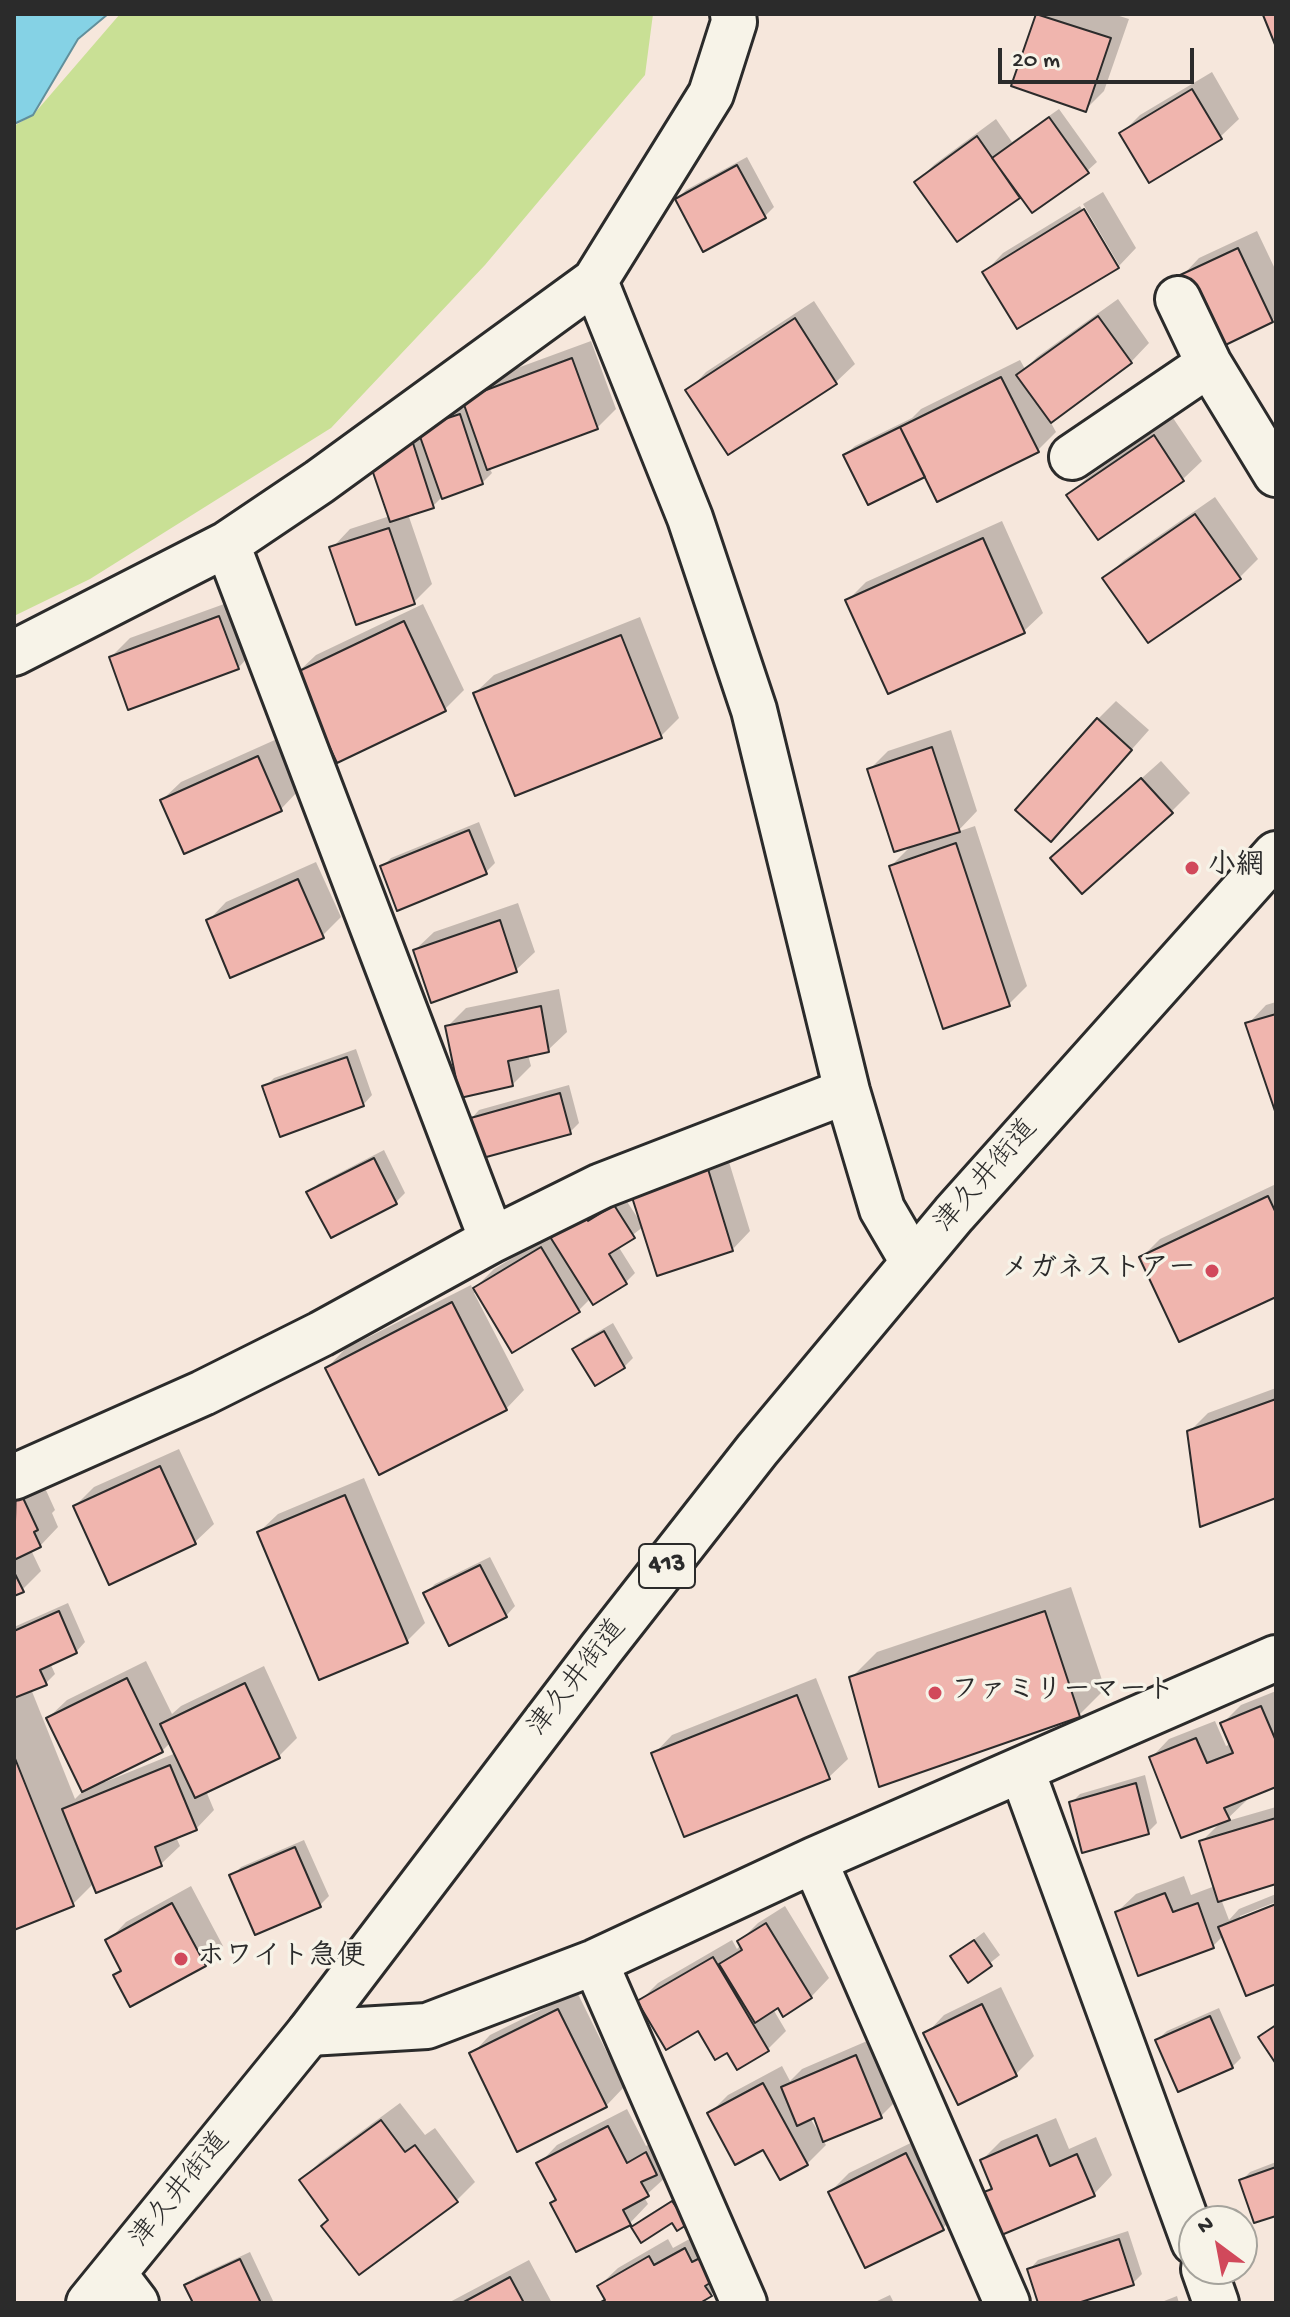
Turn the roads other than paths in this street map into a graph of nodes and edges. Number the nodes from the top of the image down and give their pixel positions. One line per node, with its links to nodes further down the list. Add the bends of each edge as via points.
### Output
1 (733, 14): 2 (main road, via 711,94)
2 (595, 281): 7 (main road); 10 (main road, via 690,518 754,710)
3 (1178, 299): 4 (main road)
4 (1209, 364): 5 (main road); 6 (main road)
5 (1072, 457)
6 (1276, 474)
7 (227, 544): 8 (main road); 11 (main road)
8 (14, 653)
9 (1276, 854): 12 (main road, 津久井街道 / 413)
10 (847, 1091): 11 (main road, via 601,1186); 12 (main road, via 882,1209)
11 (492, 1240): 13 (main road, via 203,1393)
12 (913, 1262): 18 (main road, 津久井街道 / 413, via 699,1525)
13 (14, 1477)
14 (1276, 1658): 15 (main road)
15 (1022, 1771): 16 (main road); 19 (main road)
16 (814, 1860): 17 (main road); 22 (main road)
17 (595, 1962): 18 (main road, via 427,2026); 21 (main road)
18 (309, 2033): 20 (main road, 津久井街道 / 413)
19 (1180, 2205)
20 (113, 2293)
21 (744, 2303)
22 (1007, 2303)

